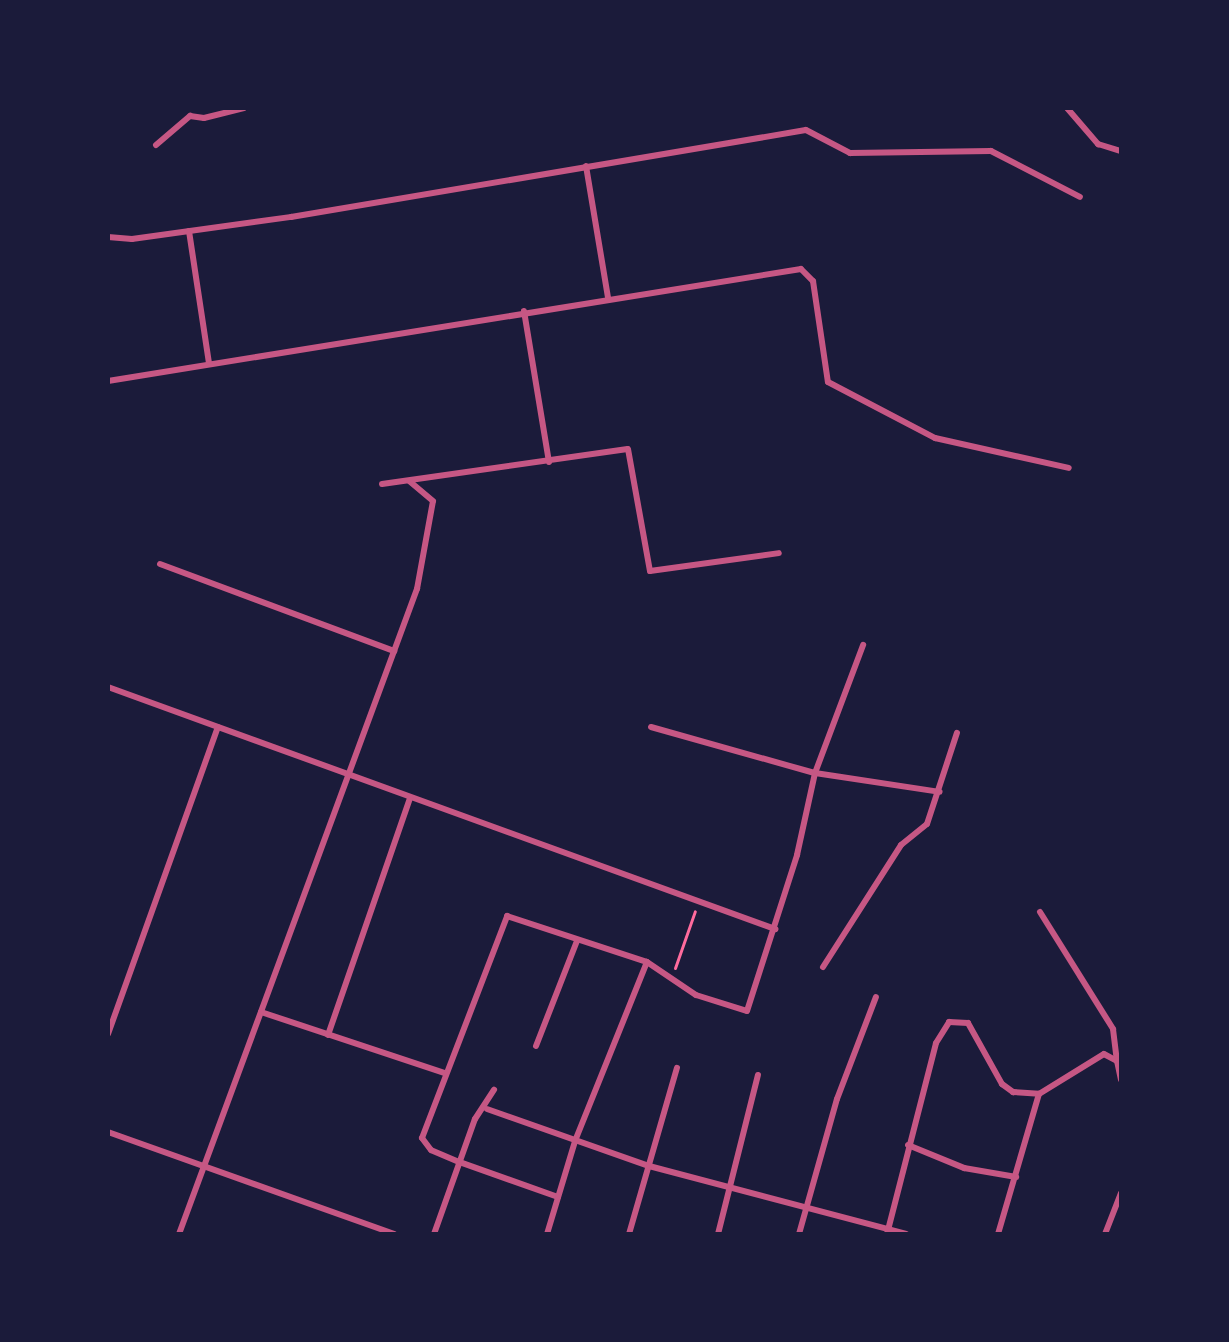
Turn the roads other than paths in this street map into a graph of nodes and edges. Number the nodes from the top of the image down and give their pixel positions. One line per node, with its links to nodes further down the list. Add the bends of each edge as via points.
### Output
1 (244, 108): 4 (street, via 204,118)
2 (1067, 108): 5 (street)
3 (1081, 108): 5 (street)
4 (190, 112): 6 (street)
5 (1078, 119): 7 (street, via 1098,144)
6 (156, 145)
7 (1121, 151)
8 (586, 166): 9 (street, via 806,130 850,153 991,151); 10 (street); 12 (street)
9 (1080, 197)
10 (189, 231): 11 (street); 14 (street)
11 (108, 237)
12 (608, 298): 13 (street); 17 (street, via 801,269 813,281 828,382 935,438)
13 (524, 311): 14 (street); 16 (street)
14 (209, 364): 15 (street)
15 (108, 381)
16 (549, 462): 18 (street); 20 (street, via 628,449 650,571)
17 (1069, 468)
18 (409, 481): 19 (street); 23 (street, via 433,504 417,589)
19 (382, 484)
20 (779, 553)
21 (160, 564): 23 (street)
22 (863, 645): 28 (street)
23 (394, 651): 29 (street)
24 (108, 687): 25 (street)
25 (218, 727): 29 (street); 39 (street)
26 (651, 727): 28 (street)
27 (957, 733): 30 (street)
28 (815, 773): 30 (street); 33 (street)
29 (347, 776): 31 (street); 38 (street)
30 (940, 792): 36 (street, via 927,824 905,840)
31 (410, 798): 33 (street); 40 (street)
32 (1040, 912): 42 (street, via 1113,1029)
33 (775, 929): 35 (street, via 747,1011 696,995)
34 (577, 941): 35 (street); 41 (street); 44 (street, via 507,916)
35 (647, 962): 51 (street)
36 (823, 967)
37 (876, 997): 60 (street, via 837,1099)
38 (261, 1012): 40 (street); 54 (street)
39 (108, 1034)
40 (328, 1035): 44 (street)
41 (536, 1046)
42 (1117, 1061): 46 (street); 48 (street, via 1104,1054 1093,1057)
43 (677, 1068): 55 (street)
44 (444, 1073): 53 (street, via 422,1138 431,1150)
45 (758, 1075): 57 (street)
46 (1121, 1080)
47 (494, 1090): 49 (street)
48 (1039, 1094): 52 (street, via 1027,1096 1002,1084 968,1023 949,1022 936,1043); 56 (street)
49 (487, 1109): 51 (street); 53 (street, via 475,1119)
50 (108, 1132): 54 (street)
51 (575, 1141): 55 (street); 59 (street)
52 (908, 1145): 56 (street, via 964,1168); 61 (street)
53 (459, 1162): 59 (street); 64 (street)
54 (204, 1166): 62 (street); 63 (street)
55 (649, 1166): 57 (street); 66 (street)
56 (1016, 1177): 70 (street)
57 (730, 1187): 60 (street); 67 (street)
58 (1121, 1193): 71 (street)
59 (558, 1197): 65 (street)
60 (807, 1208): 61 (street); 68 (street)
61 (888, 1231): 69 (street)
62 (179, 1234)
63 (394, 1234)
64 (434, 1234)
65 (547, 1234)
66 (629, 1234)
67 (718, 1234)
68 (799, 1234)
69 (906, 1234)
70 (998, 1234)
71 (1105, 1234)

